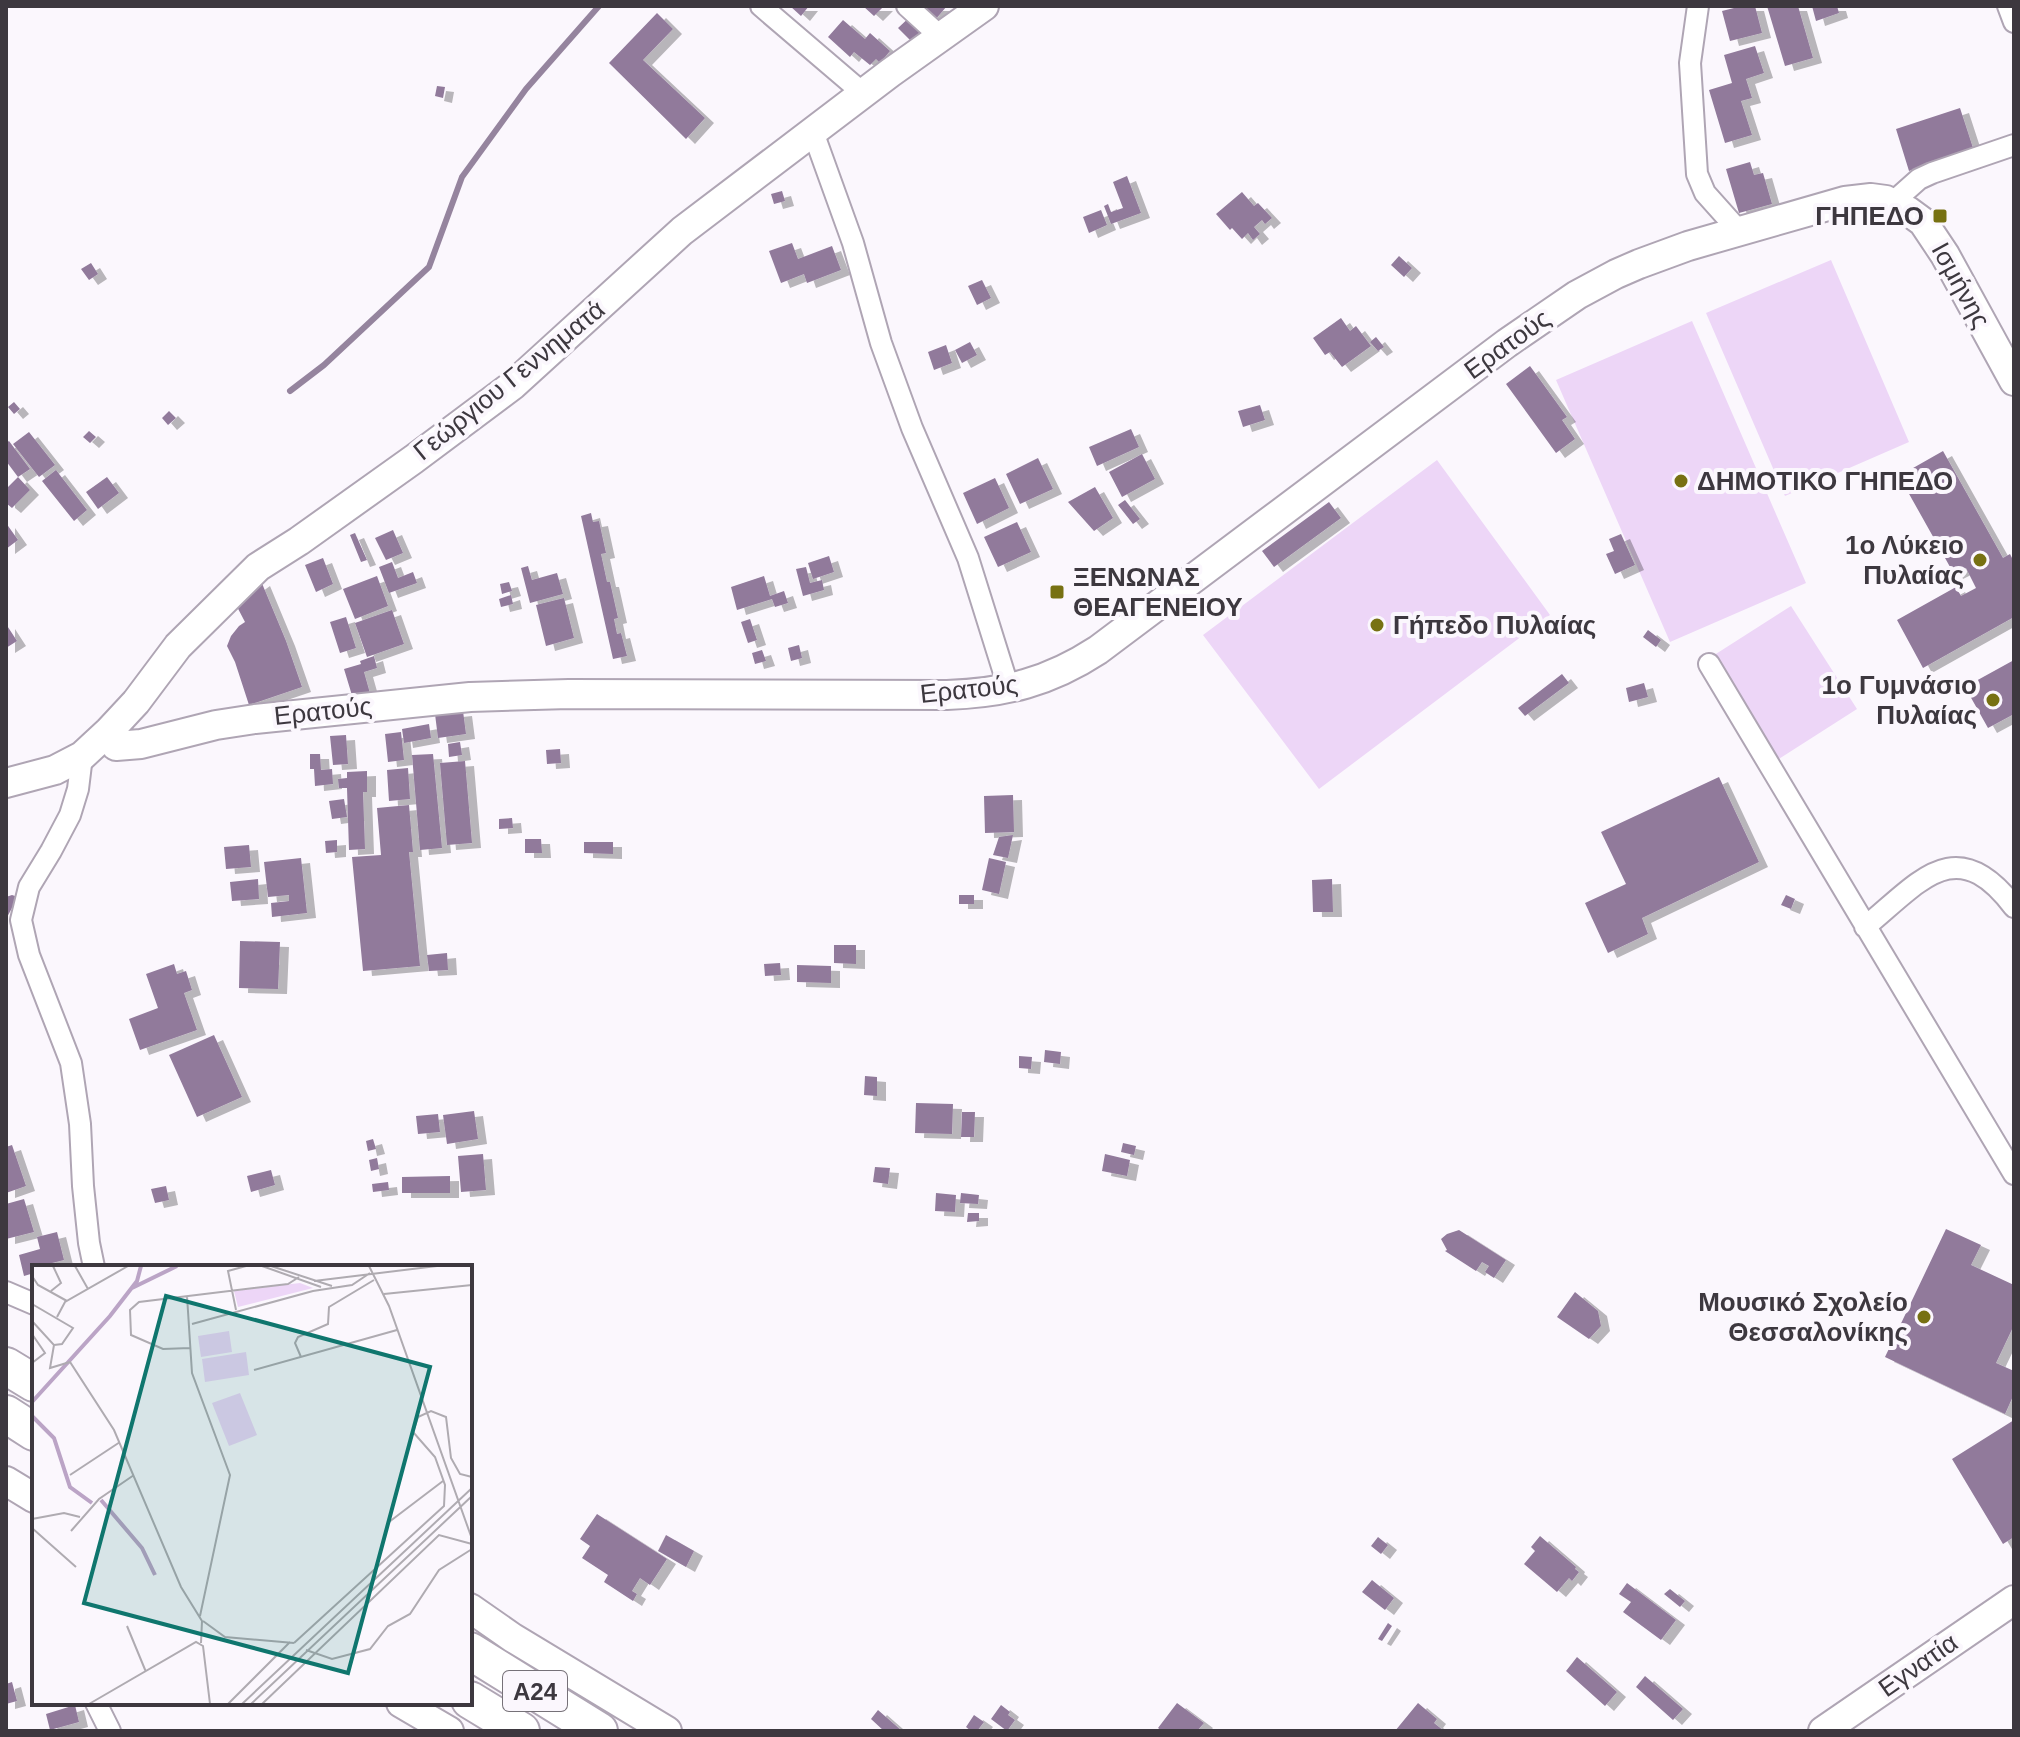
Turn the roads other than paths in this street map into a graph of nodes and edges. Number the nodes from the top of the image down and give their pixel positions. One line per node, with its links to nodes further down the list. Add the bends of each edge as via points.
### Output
1 (761, 6): 8 (street)
2 (907, 6): 7 (street)
3 (984, 6): 7 (street, Γεώργιου Γεννηματά)
4 (1698, 6): 12 (street, via 1690,53 1697,174 1705,193)
5 (2008, 6): 6 (street)
6 (2014, 22)
7 (941, 37): 8 (street, Γεώργιου Γεννηματά)
8 (864, 94): 9 (street, Γεώργιου Γεννηματά)
9 (813, 132): 15 (street, via 853,243 881,343 968,558); 16 (street, Γεώργιου Γεννηματά, via 682,231 513,385 258,567 178,646)
10 (2014, 145): 11 (street, via 1919,179)
11 (1892, 203): 12 (street, Ερατούς, via 1871,198 1845,201); 13 (street, Ισμήνης, via 1932,234)
12 (1739, 231): 15 (street, Ερατούς, via 1639,264 1554,309 1098,650 1058,673)
13 (2014, 381)
14 (1709, 664): 20 (street)
15 (1009, 689): 16 (street, Ερατούς, via 947,695 500,695 255,719 126,746 116,746)
16 (109, 731): 17 (street, Γεώργιου Γεννηματά)
17 (82, 756): 18 (street, Γεώργιου Γεννηματά, via 55,770); 22 (street, via 70,815 29,887 21,920 29,955 71,1063)
18 (6, 783)
19 (2014, 907): 20 (street, via 1988,879 1959,866 1943,868)
20 (1865, 927): 21 (street)
21 (2014, 1174)
22 (94, 1265)
23 (6, 1292): 24 (street)
24 (32, 1303)
25 (6, 1366): 26 (highway)
26 (32, 1382)
27 (6, 1414): 28 (highway)
28 (32, 1431)
29 (6, 1481): 30 (street)
30 (32, 1497)
31 (2014, 1600): 42 (street, Εγνατία)
32 (472, 1609): 41 (street)
33 (472, 1652): 40 (highway, Α24)
34 (472, 1701): 39 (highway, Α24)
35 (97, 1705): 37 (street)
36 (404, 1705): 38 (street)
37 (110, 1731)
38 (449, 1731)
39 (521, 1731)
40 (599, 1731)
41 (667, 1731)
42 (1823, 1731)

